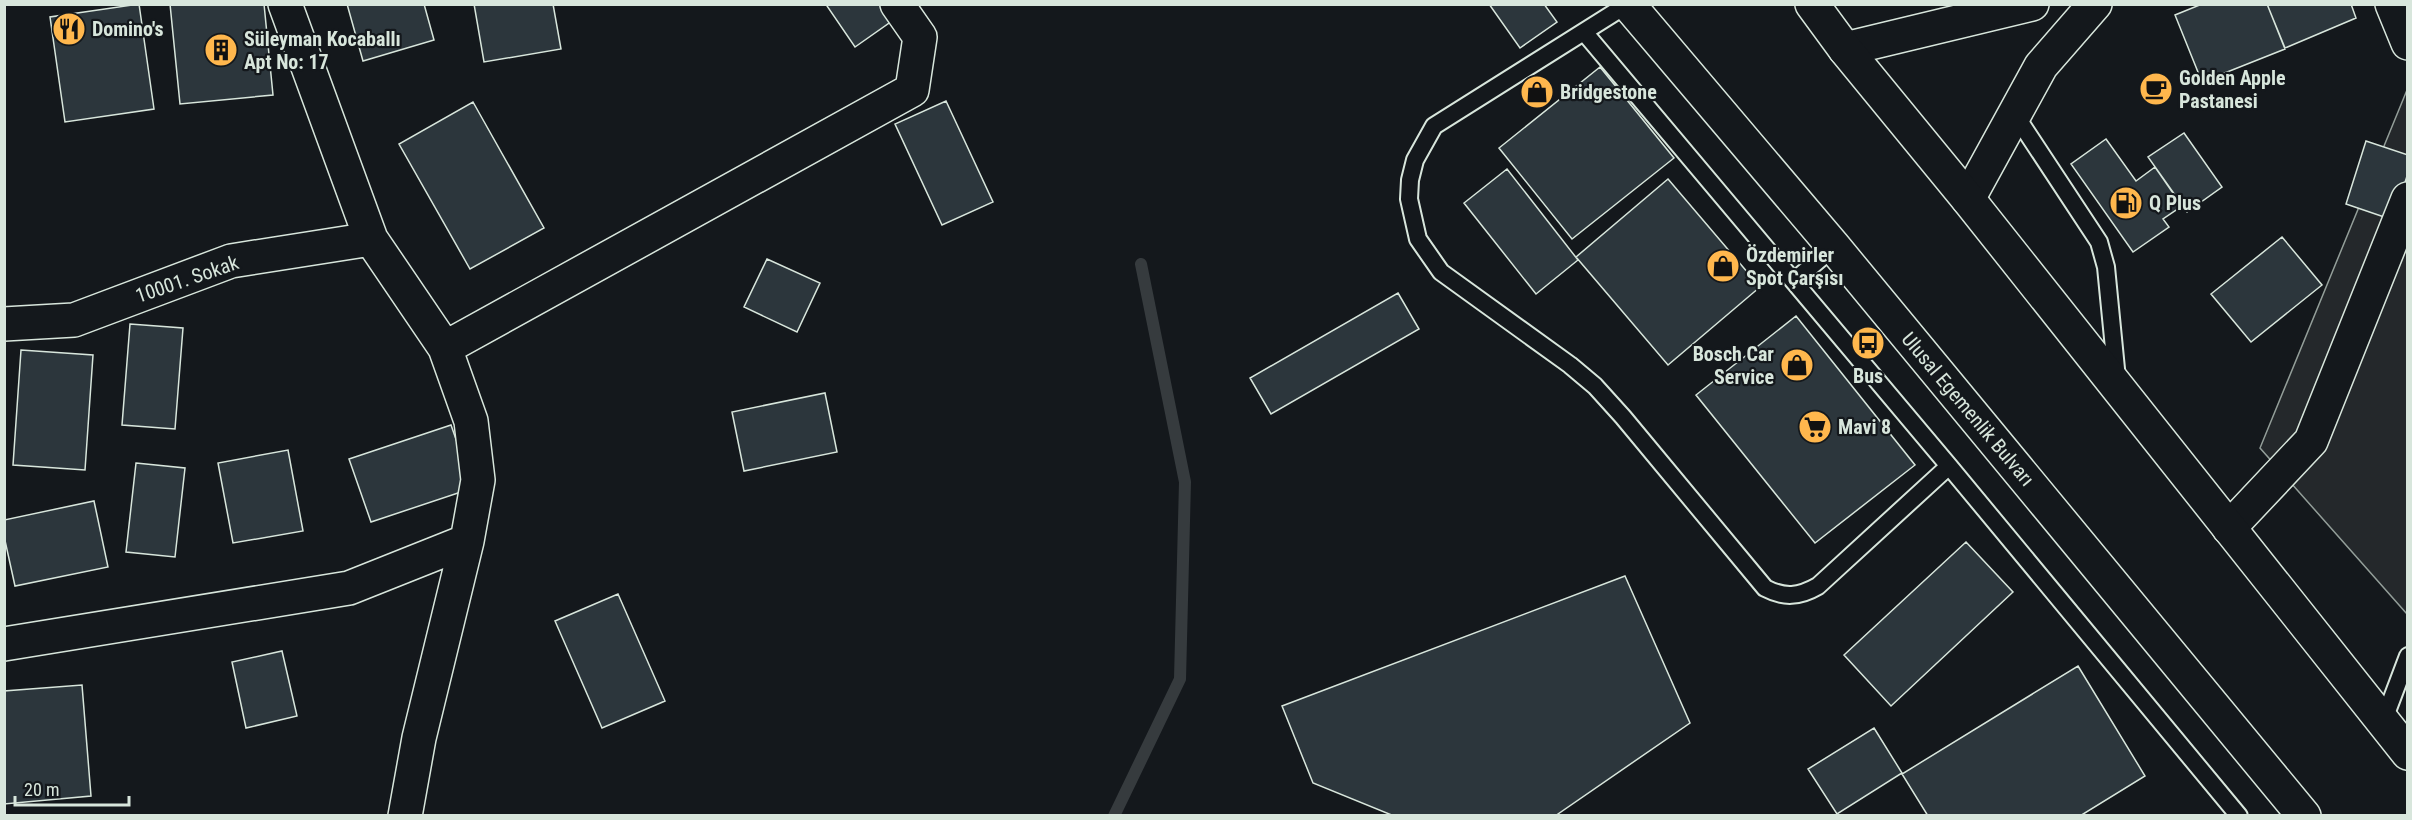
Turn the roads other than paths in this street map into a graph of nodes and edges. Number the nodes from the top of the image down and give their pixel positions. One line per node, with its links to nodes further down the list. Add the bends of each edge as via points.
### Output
1 (285, 4): 14 (main road)
2 (897, 4): 18 (main road, via 920,37 912,90)
3 (1628, 4): 8 (lane); 15 (main road, Ulusal Egemenlik Bulvarı)
4 (1812, 4): 10 (main road)
5 (2032, 4): 10 (main road)
6 (2095, 4): 11 (main road, via 2042,66)
7 (2392, 4): 9 (main road)
8 (1584, 32): 16 (lane); 20 (lane, via 1434,126 1423,143 1413,170 1409,200 1419,239 1442,272 1595,386 1765,588 1777,594 1805,594 1818,586)
9 (2408, 43)
10 (1845, 49): 13 (main road)
11 (2014, 113): 13 (main road); 19 (lane, via 2099,242 2106,267)
12 (2408, 199): 21 (main road, via 2311,441)
13 (1968, 200): 19 (main road)
14 (371, 239): 17 (main road, 10001. Sokak, via 231,261 74,320); 18 (main road)
15 (1834, 247): 16 (lane); 29 (main road, Ulusal Egemenlik Bulvarı)
16 (1794, 282): 20 (lane)
17 (4, 324)
18 (445, 348): 22 (main road, via 471,421 478,480)
19 (2118, 388): 21 (main road)
20 (1949, 466): 28 (lane)
21 (2229, 528): 25 (main road)
22 (467, 541): 23 (main road, via 349,588); 27 (main road, via 419,738)
23 (4, 644)
24 (2408, 656): 25 (lane)
25 (2383, 722): 26 (main road)
26 (2408, 753)
27 (405, 816)
28 (2239, 816)
29 (2304, 816)

